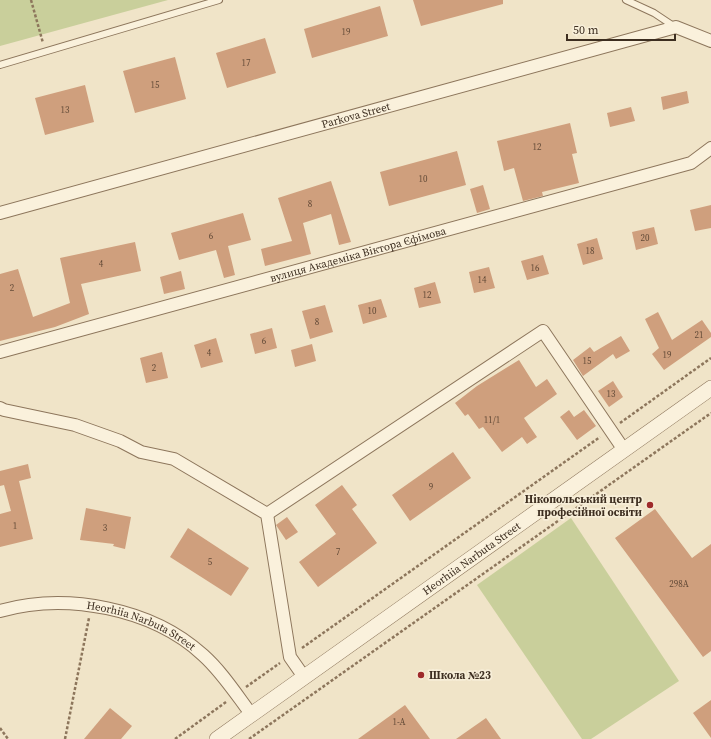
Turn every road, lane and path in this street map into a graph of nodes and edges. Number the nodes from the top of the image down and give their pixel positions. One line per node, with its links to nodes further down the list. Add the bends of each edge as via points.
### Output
1 (30, 0): 6 (path)
2 (219, 0): 6 (lane)
3 (626, 0): 4 (lane, via 654,13)
4 (676, 28): 5 (street); 9 (street, Parkova Street)
5 (711, 40)
6 (46, 51): 7 (lane)
7 (0, 65)
8 (711, 148): 10 (street, вулиця Академіка Віктора Єфімова, via 691,163)
9 (0, 213)
10 (0, 352)
11 (711, 358): 15 (path)
12 (711, 388): 16 (street, Heorhiia Narbuta Street)
13 (1, 412): 17 (street, via 75,425 120,441 141,452 174,459)
14 (711, 413): 29 (path)
15 (610, 430): 16 (street); 17 (street, via 543,332); 20 (path)
16 (624, 450): 21 (street, Heorhiia Narbuta Street)
17 (267, 514): 20 (street)
18 (92, 606): 19 (street, Heorhiia Narbuta Street, via 74,603 21,605); 22 (street, Heorhiia Narbuta Street, via 122,611 164,628 203,654); 26 (path)
19 (0, 611)
20 (290, 656): 21 (street); 22 (path)
21 (304, 677): 23 (street, Heorhiia Narbuta Street)
22 (237, 694): 23 (street, Heorhiia Narbuta Street); 27 (path)
23 (251, 714): 28 (street, Heorhiia Narbuta Street)
24 (0, 728): 25 (path)
25 (8, 739)
26 (65, 739)
27 (175, 739)
28 (217, 739)
29 (249, 739)

